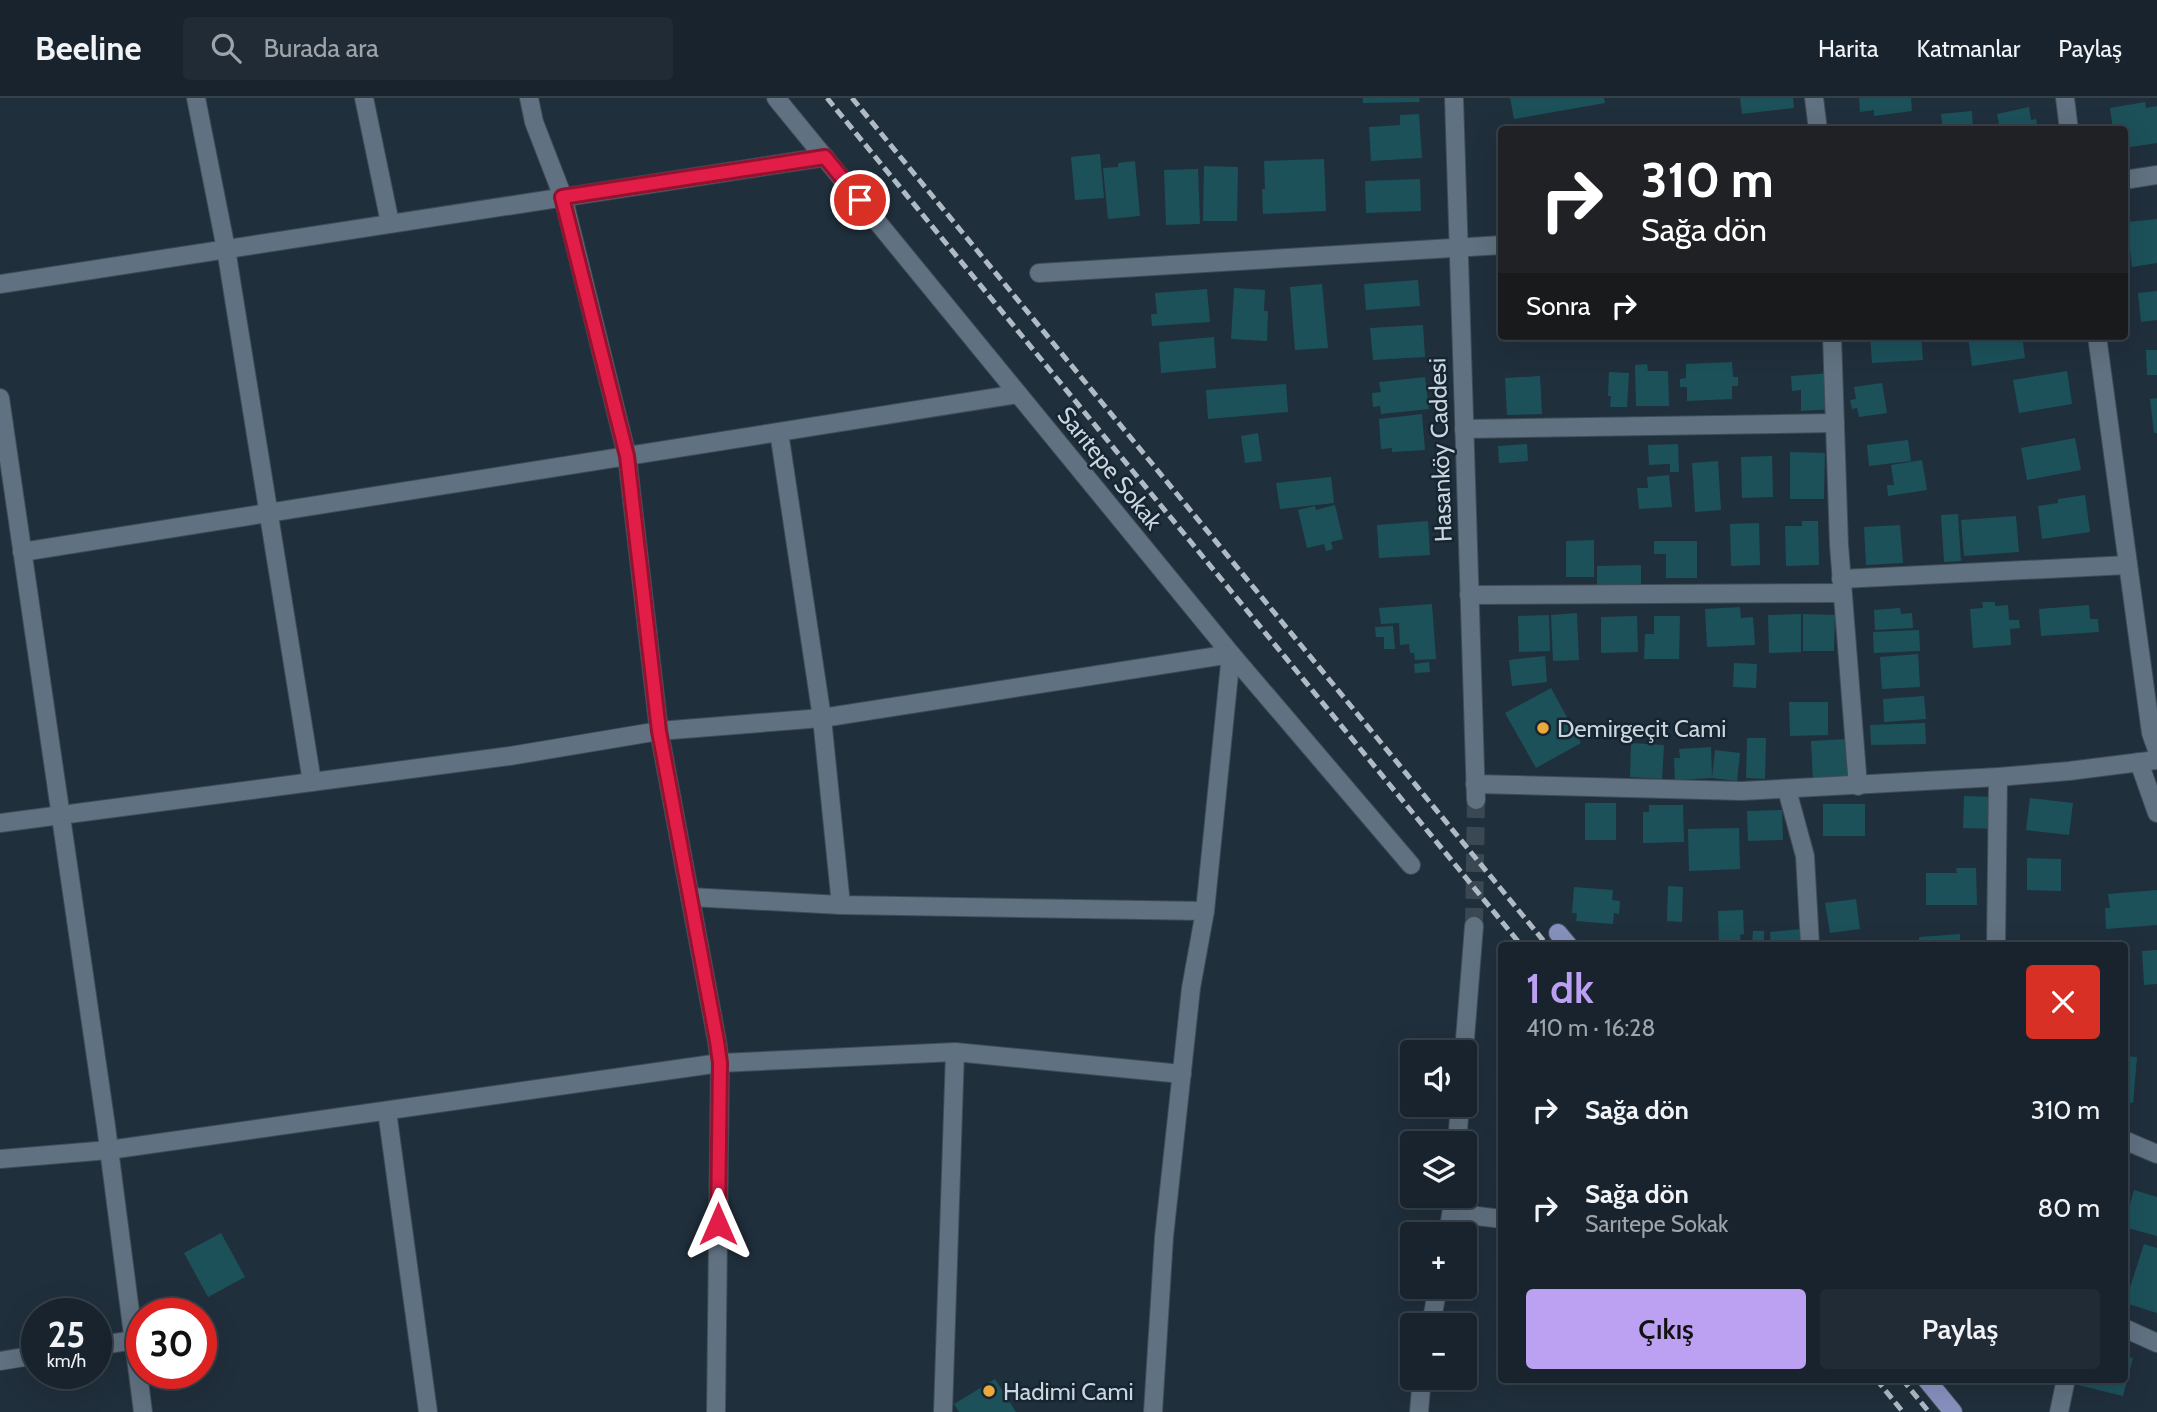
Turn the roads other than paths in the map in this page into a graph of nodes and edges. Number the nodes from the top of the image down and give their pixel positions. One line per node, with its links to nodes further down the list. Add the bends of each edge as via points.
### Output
1 (196, 98): 16 (street)
2 (364, 98): 14 (street)
3 (529, 98): 13 (street)
4 (776, 98): 10 (street, Sarıtepe Sokak)
5 (1454, 98): 17 (street, Hasanköy Caddesi)
6 (1815, 98): 8 (street)
7 (2065, 98): 9 (street)
8 (1818, 126)
9 (2068, 126)
10 (825, 157): 13 (street); 22 (street, Sarıtepe Sokak)
11 (2157, 175): 12 (street)
12 (2128, 179)
13 (562, 197): 14 (street); 27 (street)
14 (390, 223): 16 (street)
15 (1498, 246): 17 (street)
16 (226, 249): 19 (street); 28 (street)
17 (1458, 249): 18 (street); 25 (street, Hasanköy Caddesi)
18 (1039, 273)
19 (0, 284)
20 (1832, 340): 24 (street)
21 (2098, 340): 30 (street)
22 (1018, 394): 26 (street); 33 (street, Sarıtepe Sokak)
23 (0, 398): 29 (street)
24 (1835, 423): 25 (street); 31 (street)
25 (1464, 429): 32 (street, Hasanköy Caddesi)
26 (779, 432): 27 (street); 34 (street)
27 (627, 456): 28 (street); 35 (street)
28 (268, 513): 29 (street); 40 (street)
29 (22, 552): 44 (street)
30 (2128, 565): 31 (street); 36 (street)
31 (1842, 586): 32 (street); 41 (street)
32 (1469, 595): 42 (street, Hasanköy Caddesi, via 1476,792)
33 (1231, 654): 34 (street); 46 (street, Sarıtepe Sokak); 49 (street)
34 (822, 718): 35 (street); 48 (street)
35 (659, 731): 40 (street); 47 (street)
36 (2157, 750)
37 (2157, 760): 38 (street)
38 (2139, 762): 39 (street); 43 (street)
39 (1998, 777): 41 (street); 52 (street)
40 (312, 782): 44 (street)
41 (1858, 786): 42 (street)
42 (1787, 790): 51 (street, via 1805,856)
43 (2157, 813)
44 (61, 814): 45 (street); 59 (street)
45 (0, 823)
46 (1411, 865)
47 (690, 897): 48 (street); 55 (street)
48 (841, 905): 49 (street)
49 (1205, 911): 56 (street)
50 (1474, 926): 53 (street)
51 (1810, 942)
52 (1996, 942)
53 (1465, 1040)
54 (955, 1052): 55 (street); 56 (street); 76 (street)
55 (720, 1063): 57 (street); 75 (street)
56 (1182, 1074): 77 (street, via 1164,1237)
57 (387, 1111): 59 (street); 74 (street)
58 (2128, 1142): 60 (street)
59 (109, 1150): 61 (street); 64 (street)
60 (2157, 1154)
61 (0, 1158)
62 (1466, 1208): 63 (street)
63 (1498, 1218)
64 (128, 1298)
65 (2128, 1330): 66 (street)
66 (2157, 1343)
67 (21, 1358): 68 (street)
68 (0, 1361)
69 (1929, 1383): 79 (main road)
70 (2065, 1383): 80 (street)
71 (140, 1389): 73 (street)
72 (1421, 1390): 78 (street)
73 (143, 1412)
74 (428, 1412)
75 (716, 1412)
76 (943, 1412)
77 (1153, 1412)
78 (1419, 1412)
79 (1953, 1412)
80 (2059, 1412)

